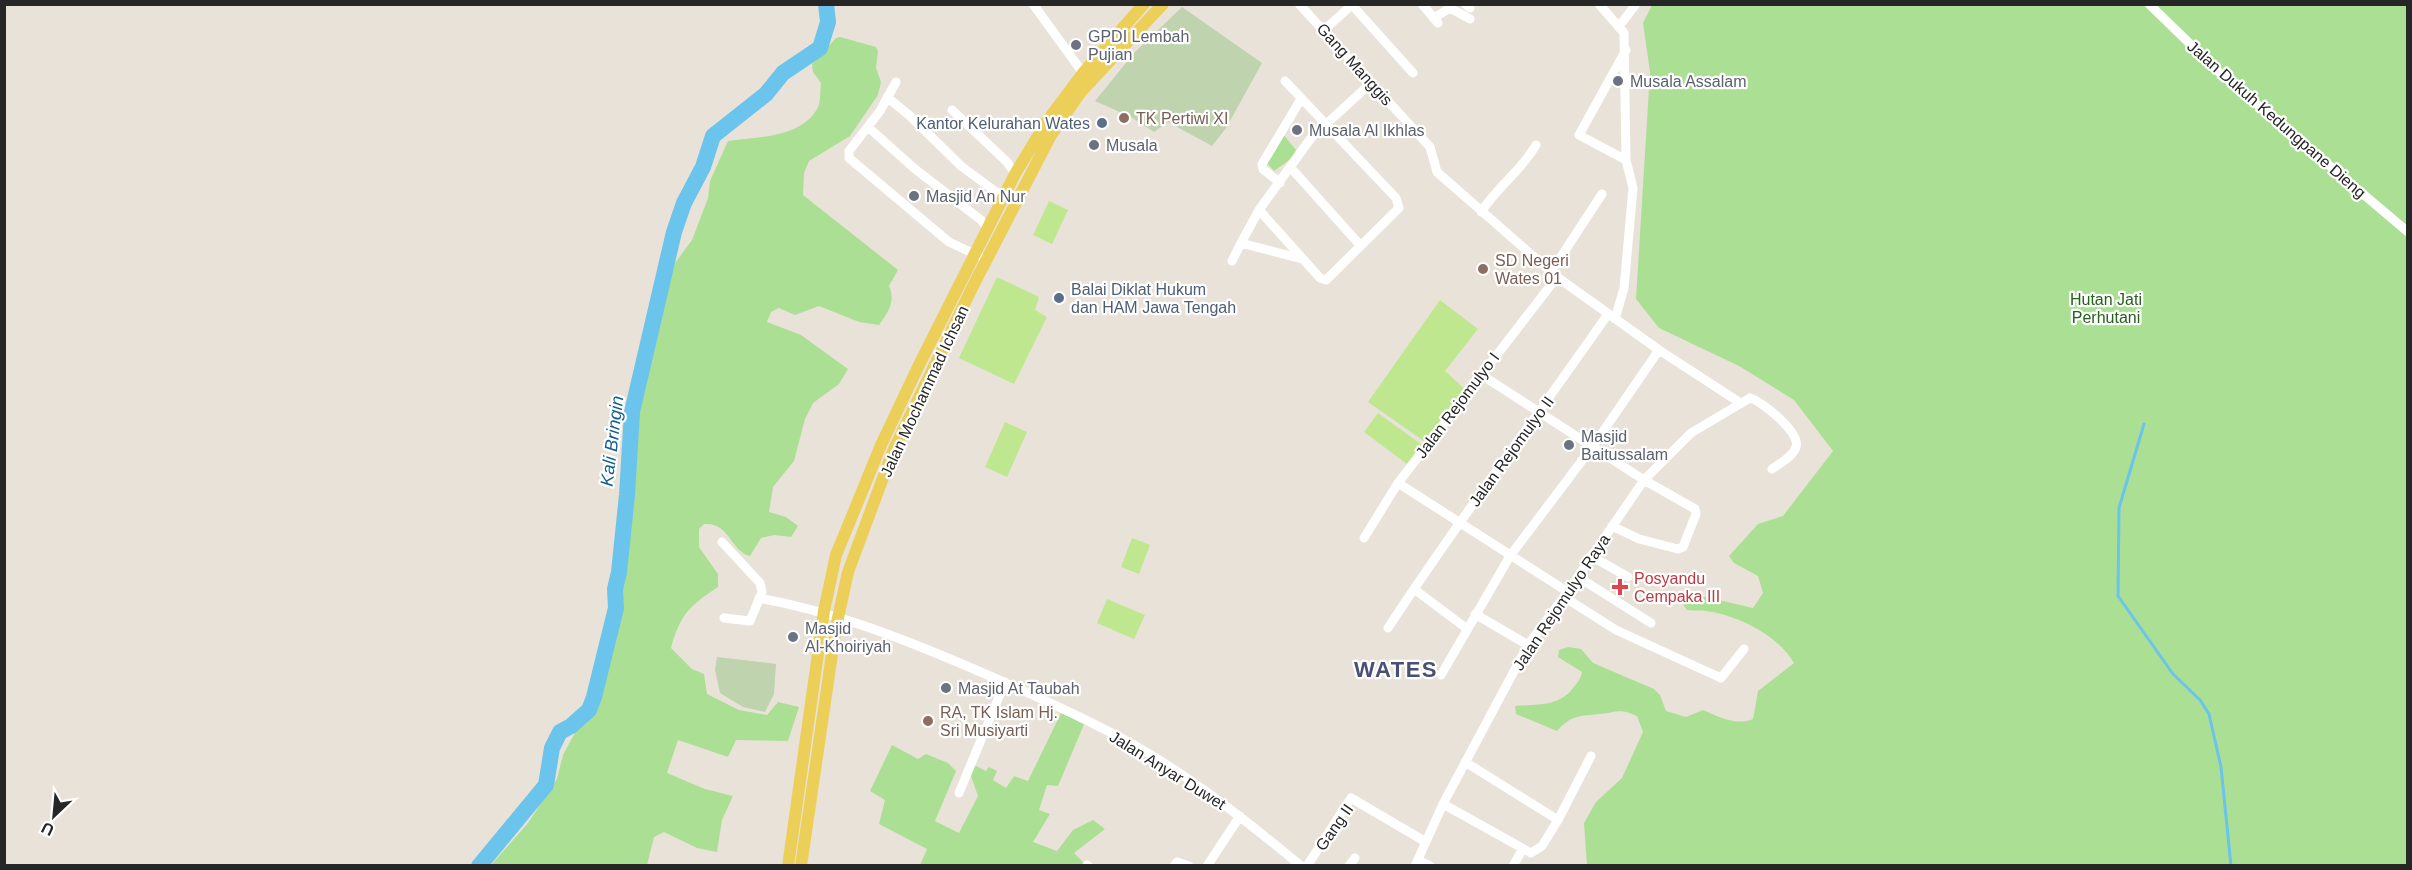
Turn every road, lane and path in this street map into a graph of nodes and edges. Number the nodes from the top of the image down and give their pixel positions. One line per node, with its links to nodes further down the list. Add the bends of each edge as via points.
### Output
1 (1033, 4): 16 (street)
2 (1144, 4): 13 (main road, Jalan Mochammad Ichsan)
3 (1163, 4): 14 (main road, Jalan Mochammad Ichsan)
4 (1299, 4): 12 (street, Gang Manggis)
5 (1422, 4): 10 (street, via 1436,20 1450,8)
6 (1599, 4): 11 (street)
7 (1636, 4): 11 (street)
8 (2149, 4): 36 (street, Jalan Dukuh Kedungpane Dieng, via 2221,74)
9 (1352, 5): 12 (street); 17 (street)
10 (1470, 19)
11 (1620, 25): 15 (street, Jalan Rejomulyo II)
12 (1324, 30): 20 (street, Gang Manggis)
13 (1111, 39): 14 (main road); 16 (main road, Jalan Mochammad Ichsan)
14 (1121, 48): 40 (main road, Jalan Mochammad Ichsan, via 1080,93 1051,135)
15 (1626, 50): 27 (street, Jalan Rejomulyo II); 27 (street, via 1579,135)
16 (1083, 73): 29 (main road, Jalan Mochammad Ichsan, via 1047,121)
17 (1413, 73)
18 (1285, 81): 22 (street)
19 (896, 82): 21 (street)
20 (1371, 83): 24 (street); 34 (street, Gang Manggis, via 1430,147 1437,172)
21 (886, 98): 25 (street); 32 (street, via 961,166)
22 (1301, 99): 24 (street); 30 (street, via 1262,165)
23 (952, 110): 29 (street)
24 (1326, 124): 28 (street, via 1311,138); 38 (street, via 1400,204 1397,213)
25 (868, 127): 35 (street); 39 (street, via 849,151 849,158 949,242)
26 (1536, 145): 34 (street)
27 (1626, 160): 44 (street, Jalan Rejomulyo II, via 1633,188 1624,288)
28 (1291, 168): 30 (street); 38 (street)
29 (1015, 174): 32 (main road, Jalan Mochammad Ichsan)
30 (1280, 183): 33 (street)
31 (1602, 195): 43 (street, Jalan Rejomulyo I)
32 (1003, 197): 35 (main road, Jalan Mochammad Ichsan)
33 (1259, 210): 37 (street); 41 (street)
34 (1481, 212): 43 (street, Gang Manggis)
35 (988, 229): 39 (main road, Jalan Mochammad Ichsan)
36 (2408, 232)
37 (1241, 243): 41 (street); 42 (street)
38 (1360, 245): 41 (street, via 1326,280)
39 (974, 254): 40 (street); 64 (main road, Jalan Mochammad Ichsan, via 881,445 836,555)
40 (987, 258): 66 (main road, Jalan Mochammad Ichsan, via 894,451 848,572)
41 (1304, 260)
42 (1232, 261)
43 (1554, 274): 44 (street, Gang Manggis); 46 (street, Jalan Rejomulyo I)
44 (1612, 317): 45 (street, Gang Manggis); 48 (street, Jalan Rejomulyo II)
45 (1659, 350): 47 (street, Gang Manggis); 49 (street)
46 (1480, 374): 48 (street); 52 (street, Jalan Rejomulyo I)
47 (1739, 402): 50 (street, via 1750,398 1767,406 1796,436 1791,456); 51 (street, Jalan Rejomulyo Raya, via 1691,433)
48 (1540, 413): 49 (street); 53 (street, Jalan Rejomulyo II)
49 (1593, 446): 51 (street); 57 (street)
50 (1772, 469)
51 (1644, 480): 54 (street, Jalan Rejomulyo Raya); 54 (street, via 1695,509 1683,546 1672,549)
52 (1398, 483): 53 (street); 55 (street, Jalan Rejomulyo I)
53 (1459, 522): 57 (street); 61 (street, Jalan Rejomulyo II)
54 (1612, 526): 58 (street, Jalan Rejomulyo Raya)
55 (1364, 538)
56 (722, 542): 63 (street, via 760,583)
57 (1510, 556): 62 (street); 65 (street)
58 (1591, 556): 59 (street, Jalan Rejomulyo Raya); 60 (street)
59 (1578, 577): 62 (street, Jalan Rejomulyo Raya); 68 (street)
60 (1628, 577)
61 (1414, 589): 69 (street, Jalan Rejomulyo II); 70 (street)
62 (1566, 595): 71 (street, Jalan Rejomulyo Raya); 72 (street, via 1616,630 1721,678)
63 (759, 598): 64 (street, Jalan Anyar Duwet); 67 (street, via 750,621)
64 (824, 611): 66 (street, Jalan Anyar Duwet); 84 (main road, Jalan Mochammad Ichsan)
65 (1475, 614): 70 (street); 71 (street)
66 (838, 616): 74 (street, Jalan Anyar Duwet); 85 (main road, Jalan Mochammad Ichsan)
67 (723, 618)
68 (1651, 623)
69 (1388, 628)
70 (1466, 628): 73 (street)
71 (1528, 645): 76 (street, Jalan Rejomulyo Raya)
72 (1744, 650)
73 (1441, 675)
74 (1005, 682): 77 (street); 79 (street, Jalan Anyar Duwet, via 1123,738)
75 (1592, 756): 80 (street)
76 (1465, 762): 78 (street, Jalan Rejomulyo Raya); 80 (street)
77 (958, 793)
78 (1443, 804): 81 (street, Jalan Rejomulyo Raya); 82 (street)
79 (1240, 816): 88 (street); 89 (street, Jalan Anyar Duwet)
80 (1558, 820): 82 (street, via 1537,851)
81 (1426, 842): 83 (street, Jalan Rejomulyo Raya); 90 (street, Gang II, via 1351,798)
82 (1522, 850): 92 (street)
83 (1416, 862): 91 (street)
84 (788, 866)
85 (801, 866)
86 (1174, 866): 87 (street, via 1177,862)
87 (1189, 866)
88 (1207, 866)
89 (1301, 866)
90 (1307, 866)
91 (1430, 866)
92 (1513, 866)

